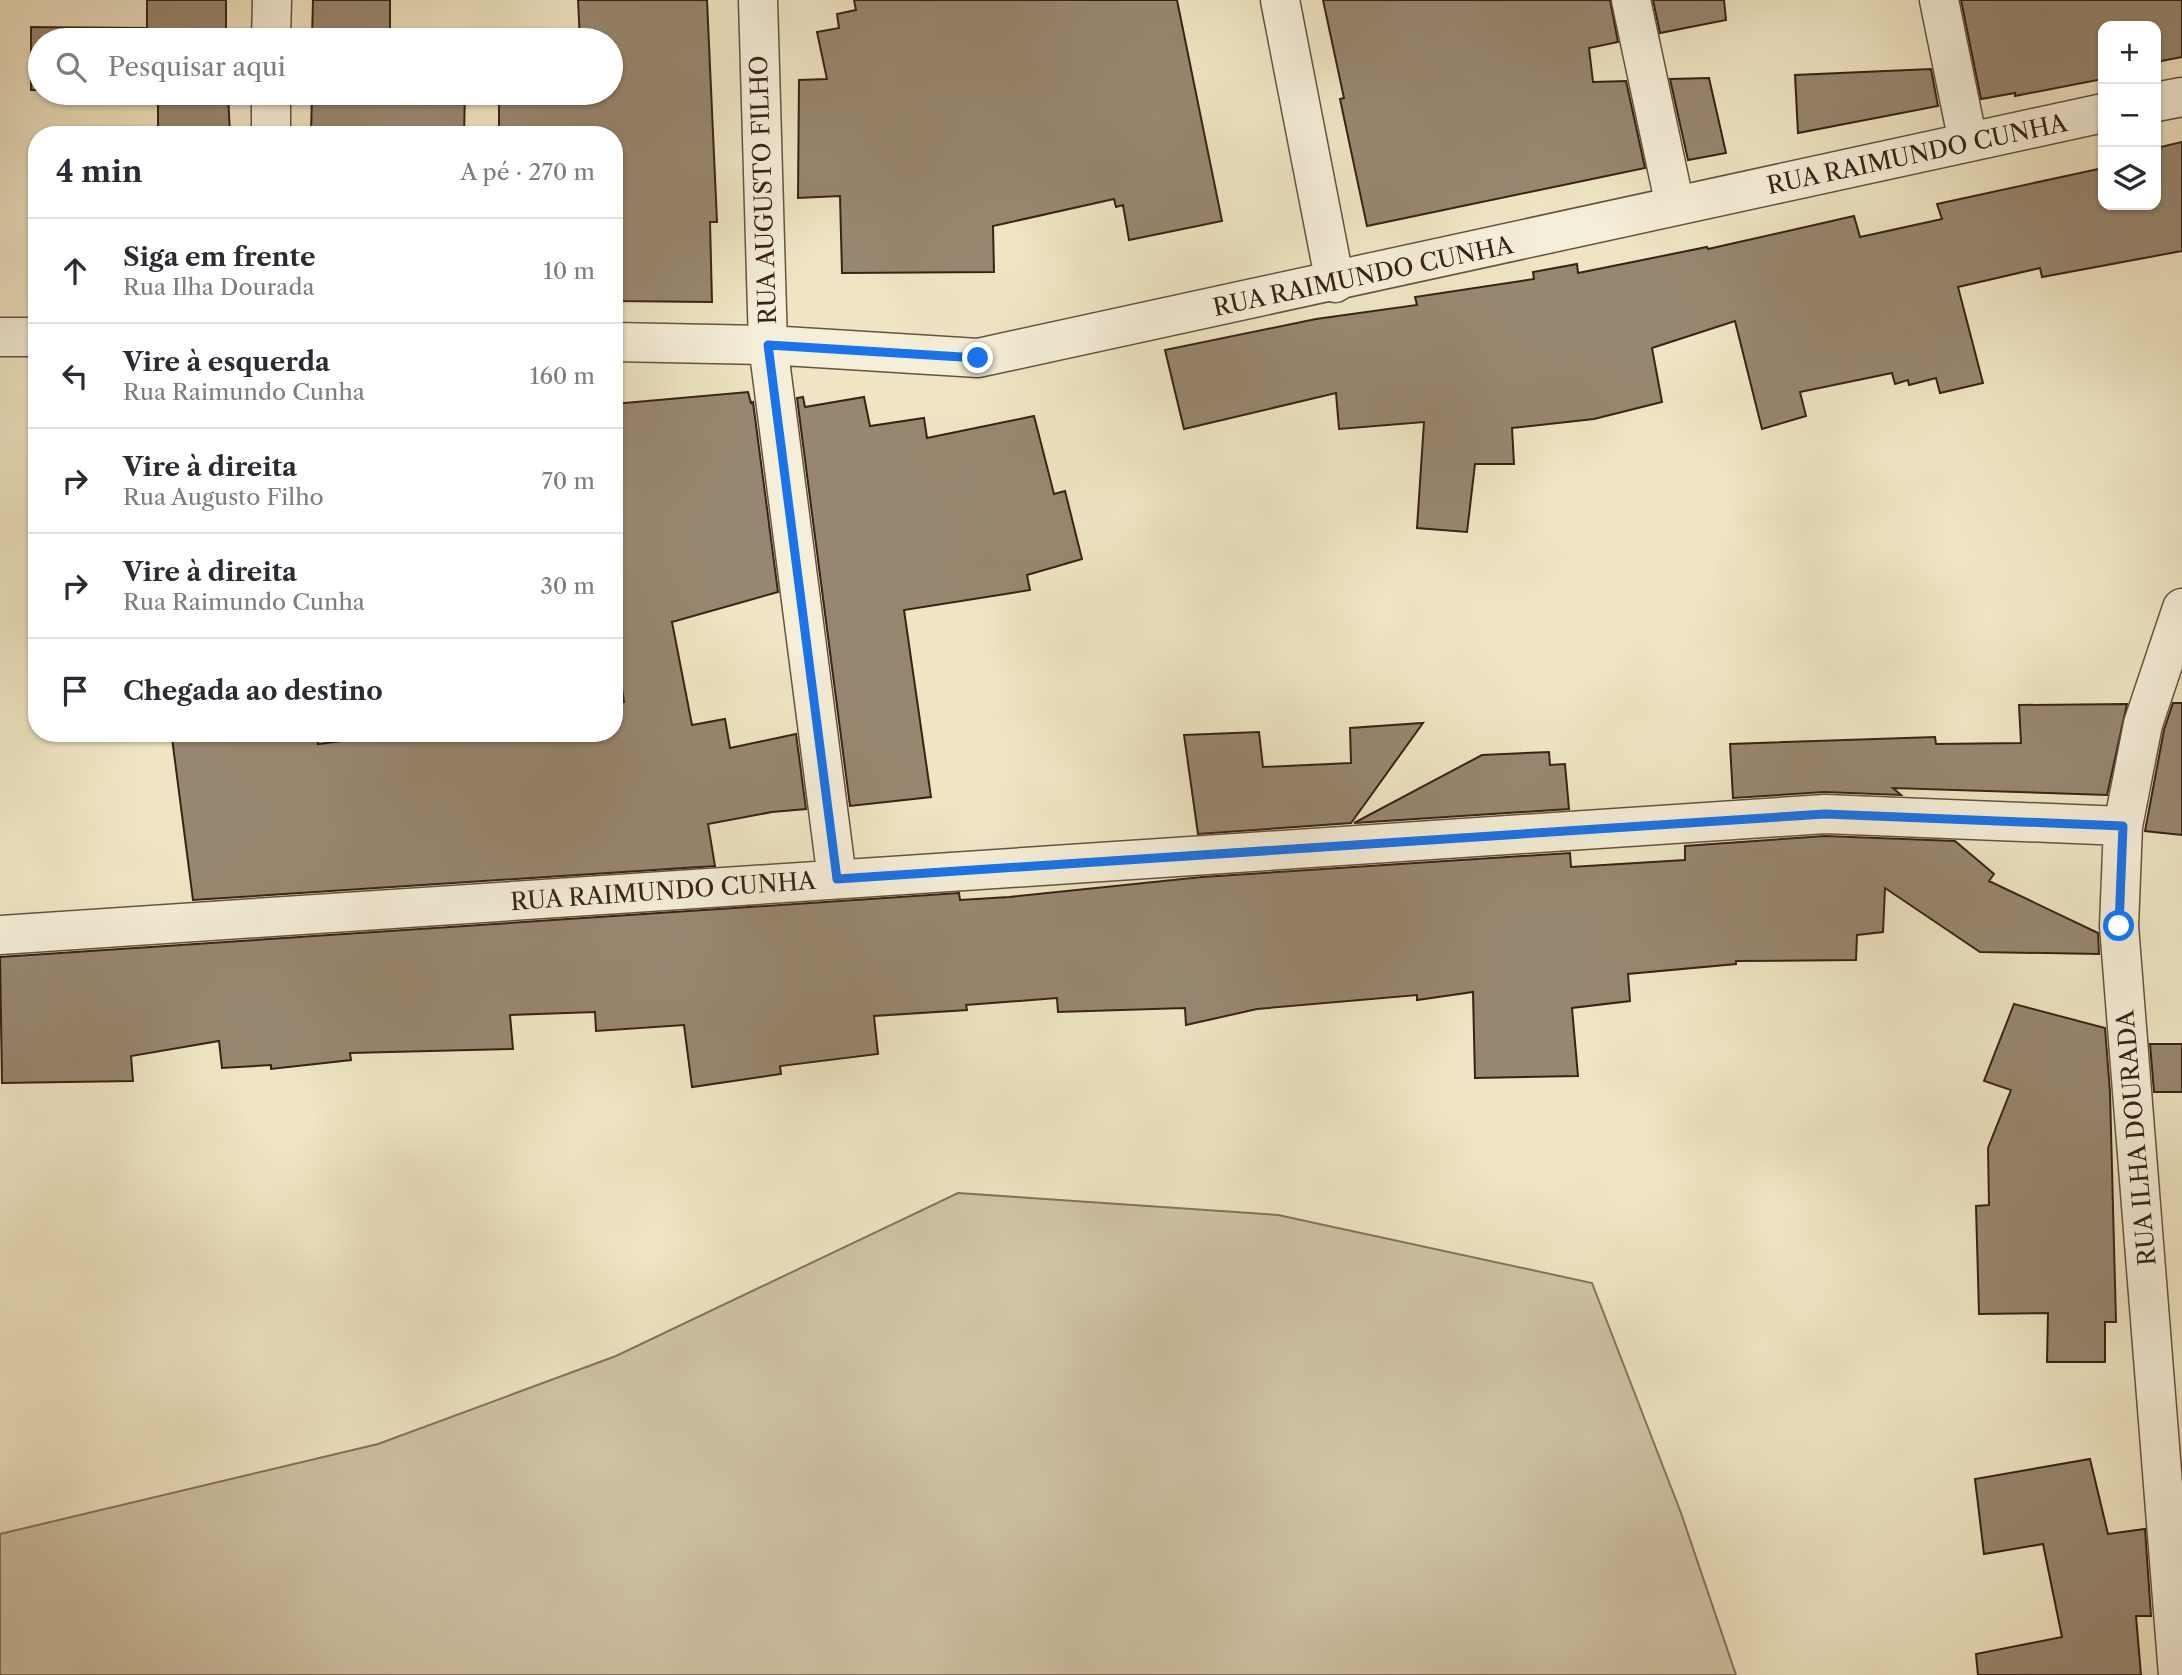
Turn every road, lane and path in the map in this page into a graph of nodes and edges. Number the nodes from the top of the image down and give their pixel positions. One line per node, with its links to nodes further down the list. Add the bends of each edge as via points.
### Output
1 (272, 0): 6 (street)
2 (758, 0): 18 (street, RUA AUGUSTO FILHO)
3 (1280, 0): 14 (street)
4 (1630, 0): 13 (street)
5 (1939, 0): 12 (street)
6 (271, 28)
7 (2182, 97): 8 (street)
8 (2161, 101)
9 (271, 105): 11 (street)
10 (2098, 114): 12 (street, RUA RAIMUNDO CUNHA)
11 (271, 126)
12 (1968, 142): 13 (street, RUA RAIMUNDO CUNHA)
13 (1675, 206): 14 (street, RUA RAIMUNDO CUNHA)
14 (1335, 283): 18 (street, RUA RAIMUNDO CUNHA, via 978,358)
15 (0, 337): 16 (street)
16 (28, 337)
17 (623, 342): 18 (street, RUA RAIMUNDO CUNHA)
18 (768, 345): 21 (street, RUA AUGUSTO FILHO)
19 (2182, 608): 20 (street, RUA ILHA DOURADA, via 2143,724)
20 (2123, 826): 21 (street, RUA RAIMUNDO CUNHA, via 1825,814); 23 (street, RUA ILHA DOURADA, via 2119,926)
21 (837, 879): 22 (street, RUA RAIMUNDO CUNHA)
22 (0, 935)
23 (2178, 1675)

